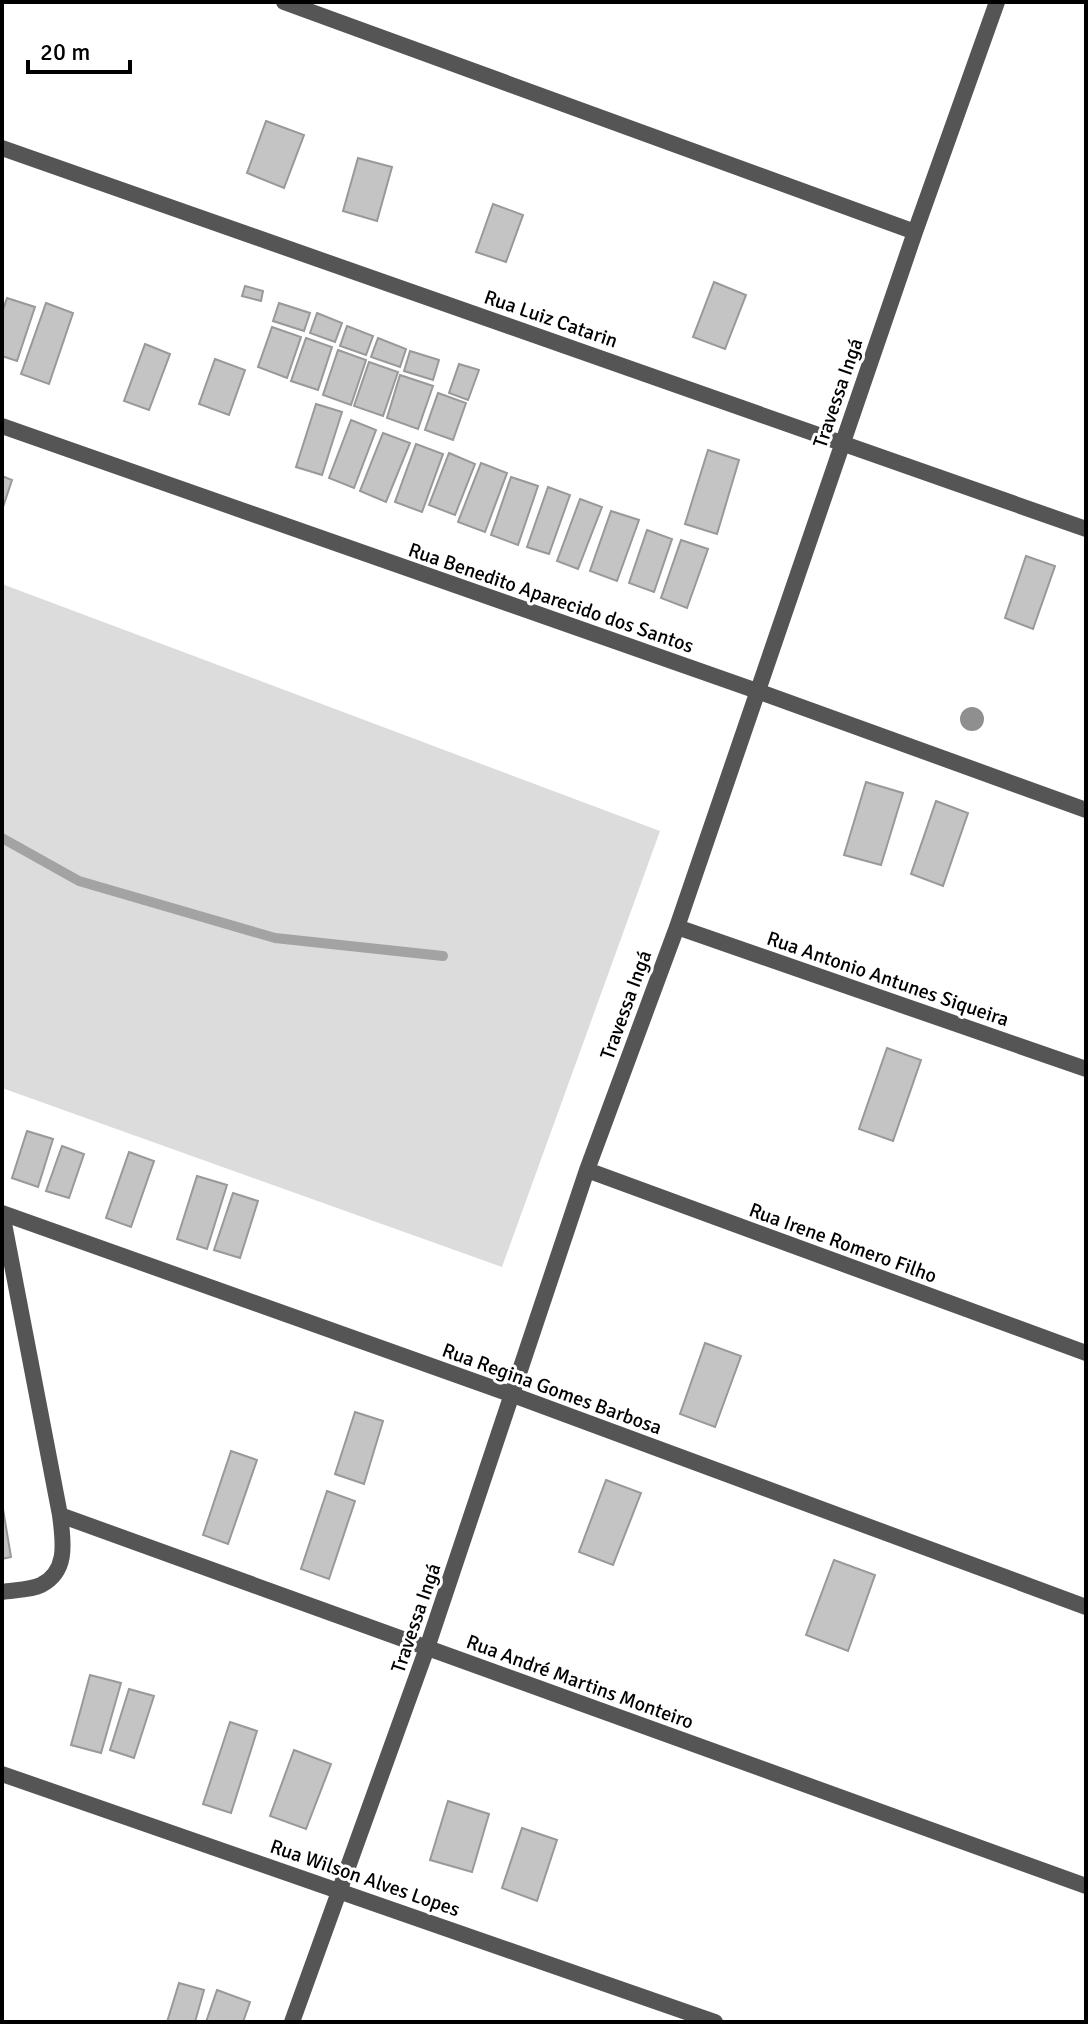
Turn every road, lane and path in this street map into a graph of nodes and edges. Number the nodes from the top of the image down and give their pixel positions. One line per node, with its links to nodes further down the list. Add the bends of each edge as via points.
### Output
1 (284, 2): 4 (street)
2 (997, 2): 4 (street, Travessa Ingá)
3 (2, 148): 6 (street, Rua Luiz Catarin)
4 (915, 232): 6 (street, Travessa Ingá)
5 (2, 426): 8 (street, Rua Benedito Aparecido dos Santos)
6 (842, 442): 7 (street, Rua Luiz Catarin); 8 (street, Travessa Ingá)
7 (1086, 529)
8 (757, 691): 9 (street, Rua Benedito Aparecido dos Santos); 10 (street, Travessa Ingá)
9 (1086, 810)
10 (677, 927): 11 (street, Rua Antonio Antunes Siqueira); 12 (street, Travessa Ingá)
11 (1086, 1069)
12 (587, 1170): 14 (street, Rua Irene Romero Filho); 15 (street, Travessa Ingá)
13 (2, 1213): 15 (street, Rua Regina Gomes Barbosa); 16 (street)
14 (1086, 1353)
15 (513, 1395): 18 (street, Rua Regina Gomes Barbosa); 19 (street, Travessa Ingá)
16 (60, 1515): 17 (street, via 64,1552 58,1571 41,1586); 19 (street, Rua André Martins Monteiro)
17 (2, 1592)
18 (1086, 1607)
19 (427, 1648): 21 (street, Rua André Martins Monteiro); 22 (street, Travessa Ingá)
20 (2, 1774): 22 (street, Rua Wilson Alves Lopes)
21 (1086, 1886)
22 (340, 1890): 23 (street, Travessa Ingá); 24 (street, Rua Wilson Alves Lopes)
23 (292, 2022)
24 (715, 2022)

